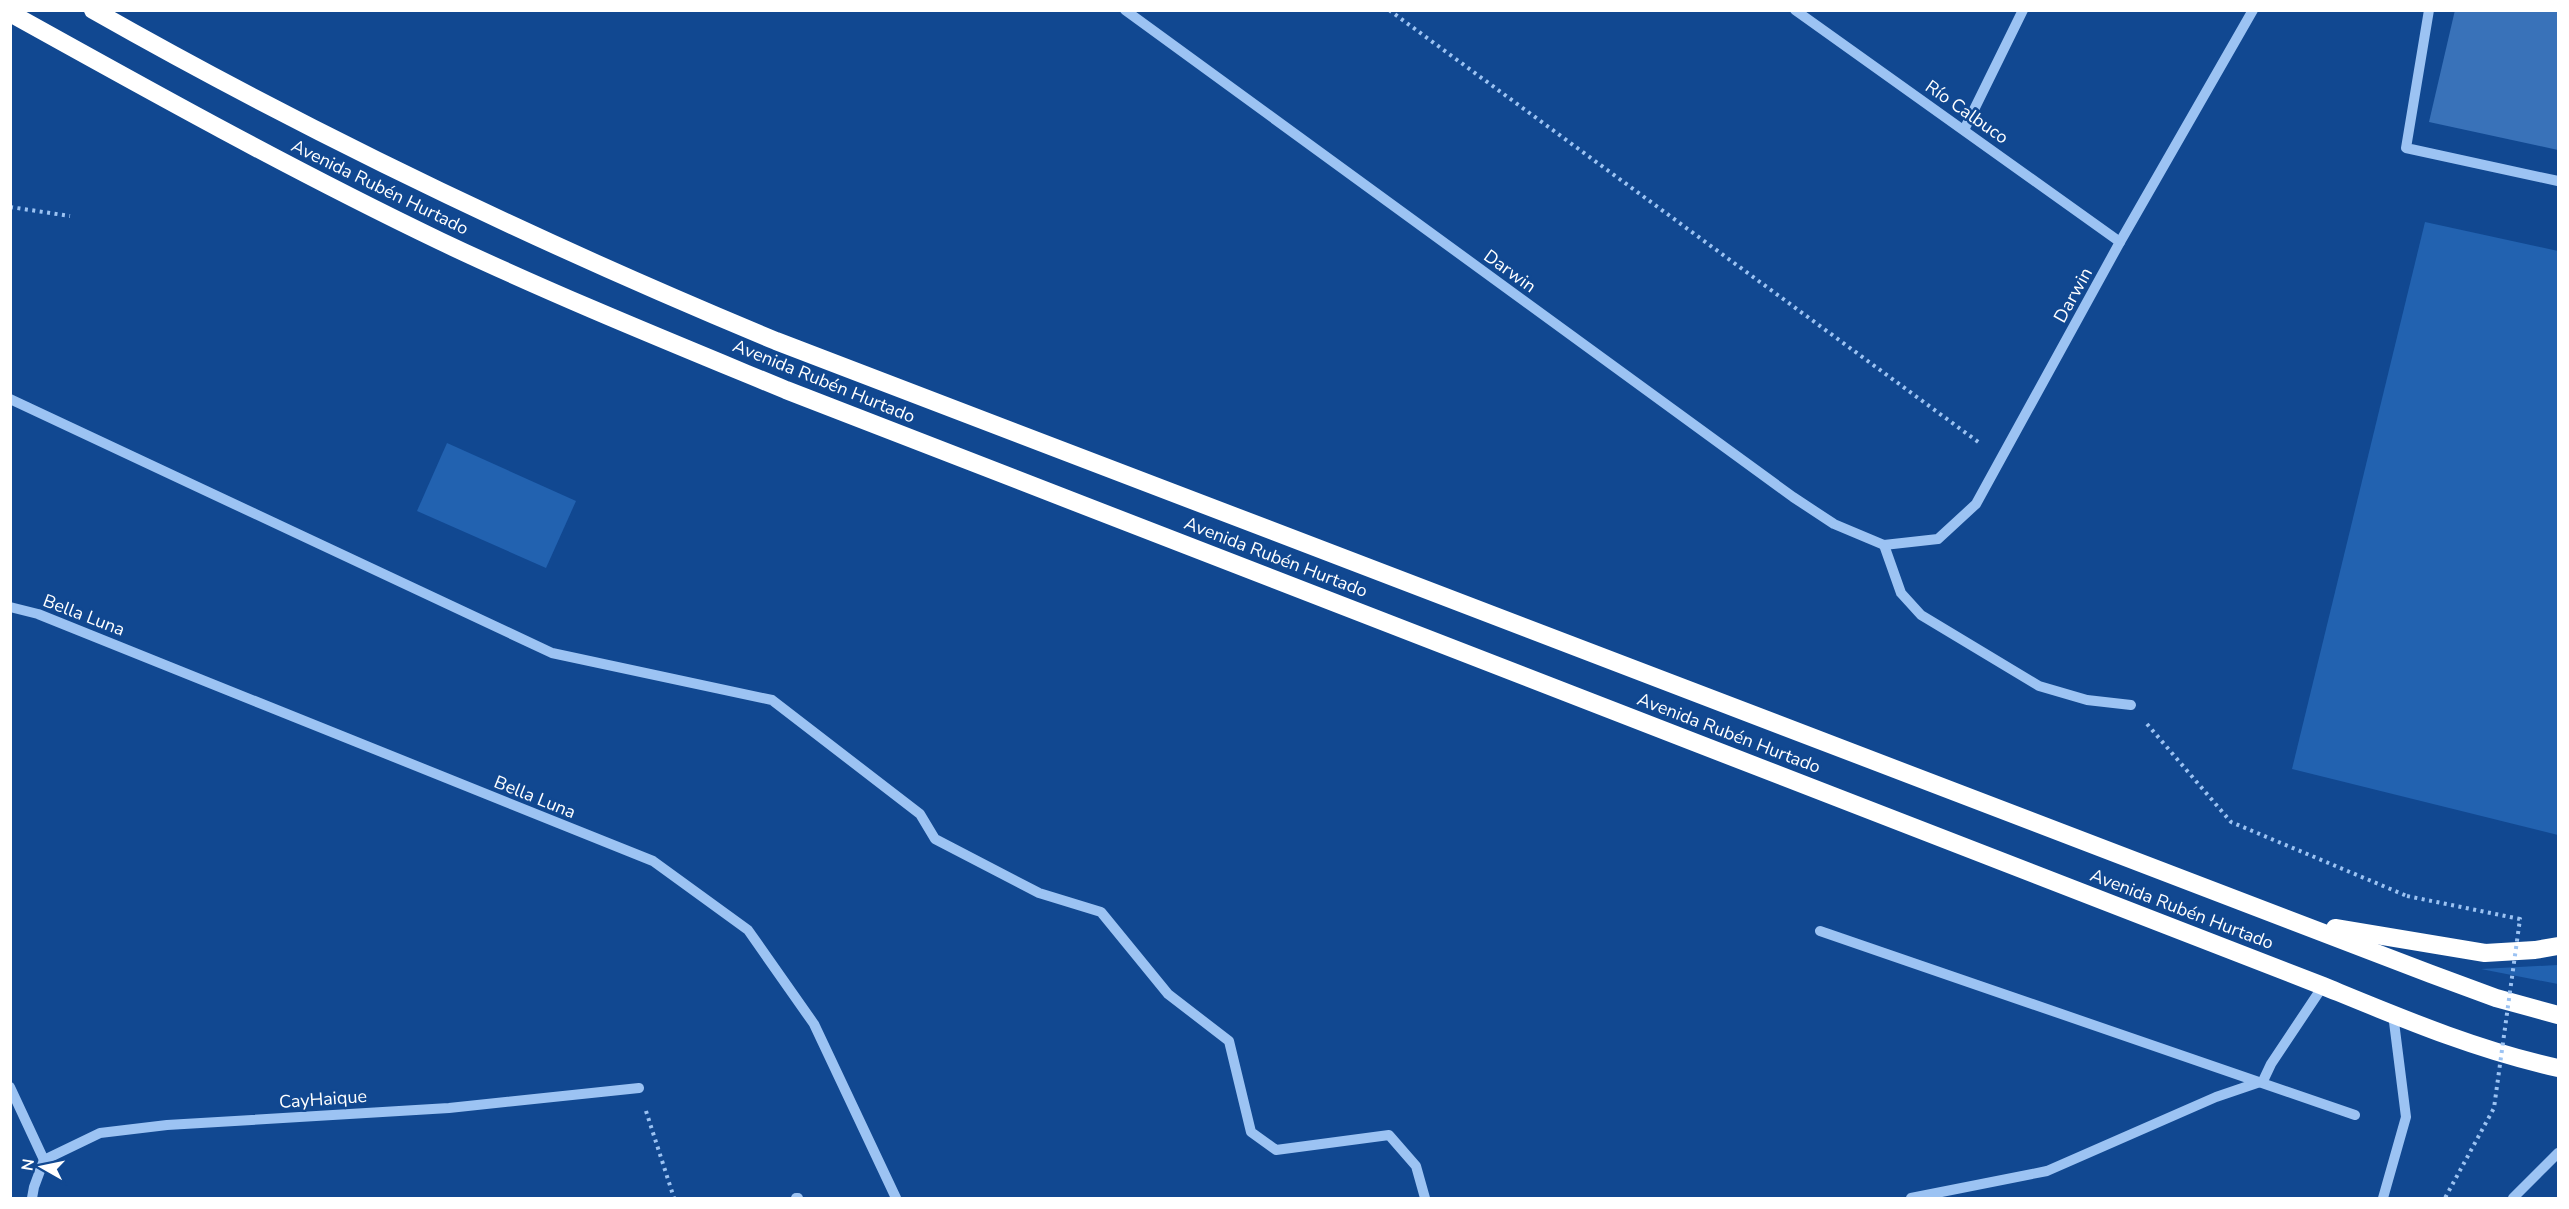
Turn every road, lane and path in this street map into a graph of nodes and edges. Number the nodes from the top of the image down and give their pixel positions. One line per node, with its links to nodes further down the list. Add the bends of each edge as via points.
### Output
1 (93, 10): 19 (highway, Avenida Rubén Hurtado, via 228,85 409,177 588,261 776,341)
2 (1125, 10): 16 (street, Darwin, via 1793,497 1834,524)
3 (1389, 10): 15 (path)
4 (1795, 10): 9 (street, Río Calbuco)
5 (2023, 10): 9 (street)
6 (2253, 10): 13 (street, Darwin)
7 (2429, 10): 10 (street, via 2406,148)
8 (10, 13): 22 (highway, Avenida Rubén Hurtado, via 283,163 441,241 617,320 786,390)
9 (1964, 130): 13 (street, Río Calbuco)
10 (2559, 182)
11 (10, 207): 12 (path)
12 (70, 216)
13 (2120, 242): 15 (street, Darwin)
14 (10, 399): 35 (street, via 552,653 772,700 920,814 935,839 1039,893 1101,912 1168,994 1229,1041 1251,1132 1263,1143 1276,1150 1389,1135 1416,1166)
15 (2001, 459): 16 (street, Darwin, via 1976,504 1938,539)
16 (1884, 545): 18 (street, via 1901,593 1921,615 2039,686 2088,700)
17 (10, 607): 34 (street, Bella Luna, via 38,614 652,861 748,930 814,1024)
18 (2131, 705): 38 (path, bridge, via 2231,822 2407,896 2520,920 2494,1108)
19 (2299, 922): 21 (highway, via 2485,953); 24 (highway, Avenida Rubén Hurtado, via 2496,998)
20 (1820, 931): 26 (street)
21 (2559, 946)
22 (2323, 986): 23 (highway, Avenida Rubén Hurtado); 26 (street)
23 (2393, 1014): 25 (highway, Avenida Rubén Hurtado, via 2462,1042); 37 (street, via 2406,1117)
24 (2559, 1015)
25 (2559, 1068)
26 (2263, 1081): 29 (street); 36 (street, via 2216,1097 2047,1171)
27 (10, 1087): 31 (street)
28 (639, 1088): 31 (street, CayHaique, via 449,1108 167,1125 100,1133); 33 (path)
29 (2355, 1115)
30 (2559, 1153): 39 (street)
31 (44, 1160): 32 (street)
32 (33, 1193)
33 (674, 1198)
34 (896, 1198)
35 (1425, 1198)
36 (1911, 1198)
37 (2383, 1198)
38 (2445, 1198)
39 (2513, 1198)

